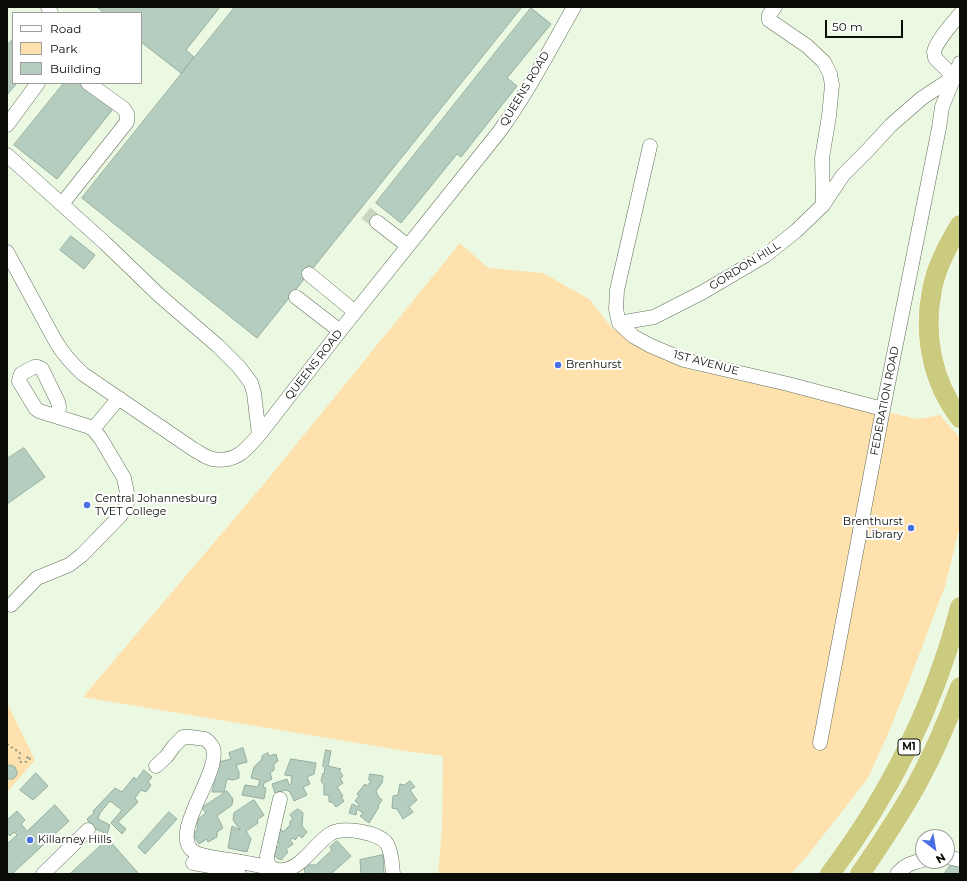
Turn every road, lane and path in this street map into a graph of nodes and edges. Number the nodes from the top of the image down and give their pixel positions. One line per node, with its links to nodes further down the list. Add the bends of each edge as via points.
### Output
1 (574, 7): 15 (street, QUEENS ROAD, via 516,109)
2 (775, 7): 12 (street, via 769,15 769,20 807,46 824,62 830,74 832,85 822,158)
3 (960, 14): 5 (street, via 934,52 935,58)
4 (960, 63): 5 (street, FEDERATION ROAD)
5 (954, 77): 12 (street, GORDON HILL, via 922,98 891,125 843,175); 23 (street, FEDERATION ROAD, via 942,108)
6 (37, 84): 8 (street)
7 (89, 84): 11 (street, via 123,108 128,122)
8 (7, 125)
9 (650, 146): 20 (street, via 617,290 616,309)
10 (7, 155): 11 (street)
11 (62, 204): 27 (street, via 239,367 254,393)
12 (823, 205): 20 (street, GORDON HILL, via 766,255 703,292 654,317)
13 (377, 222): 15 (street)
14 (960, 225): 25 (highway, via 937,272 928,314 932,361 944,393)
15 (408, 246): 19 (street, QUEENS ROAD)
16 (7, 252): 22 (street, QUEENS ROAD, via 64,355 83,374)
17 (309, 274): 19 (street)
18 (296, 297): 21 (street)
19 (355, 312): 21 (street, QUEENS ROAD)
20 (619, 323): 23 (street, 1ST AVENUE, via 633,336 684,360)
21 (340, 331): 27 (street, QUEENS ROAD)
22 (119, 398): 26 (street); 27 (street, QUEENS ROAD, via 193,449 215,460 240,454)
23 (883, 408): 31 (street, FEDERATION ROAD)
24 (58, 417): 26 (street)
25 (960, 418)
26 (94, 429): 28 (street, via 124,478 127,493 125,509 82,555 69,565 37,578)
27 (259, 435)
28 (11, 605)
29 (960, 607): 43 (highway, M1, via 946,655 911,743 863,828)
30 (960, 687): 44 (highway, M1, via 918,783)
31 (820, 743)
32 (7, 744): 33 (path, via 20,753 20,762)
33 (27, 761)
34 (156, 766): 39 (street, via 183,737 205,739 212,747 213,762 192,815 186,838 188,846 194,852 206,856)
35 (280, 799): 39 (street, via 267,856)
36 (88, 830): 40 (street)
37 (915, 862): 45 (street, via 903,867)
38 (193, 863): 41 (street, via 228,869)
39 (271, 868): 42 (street, via 284,870 293,867 331,834 346,830 381,838 390,850)
40 (43, 874)
41 (239, 874)
42 (393, 874)
43 (830, 874)
44 (860, 874)
45 (897, 874)

